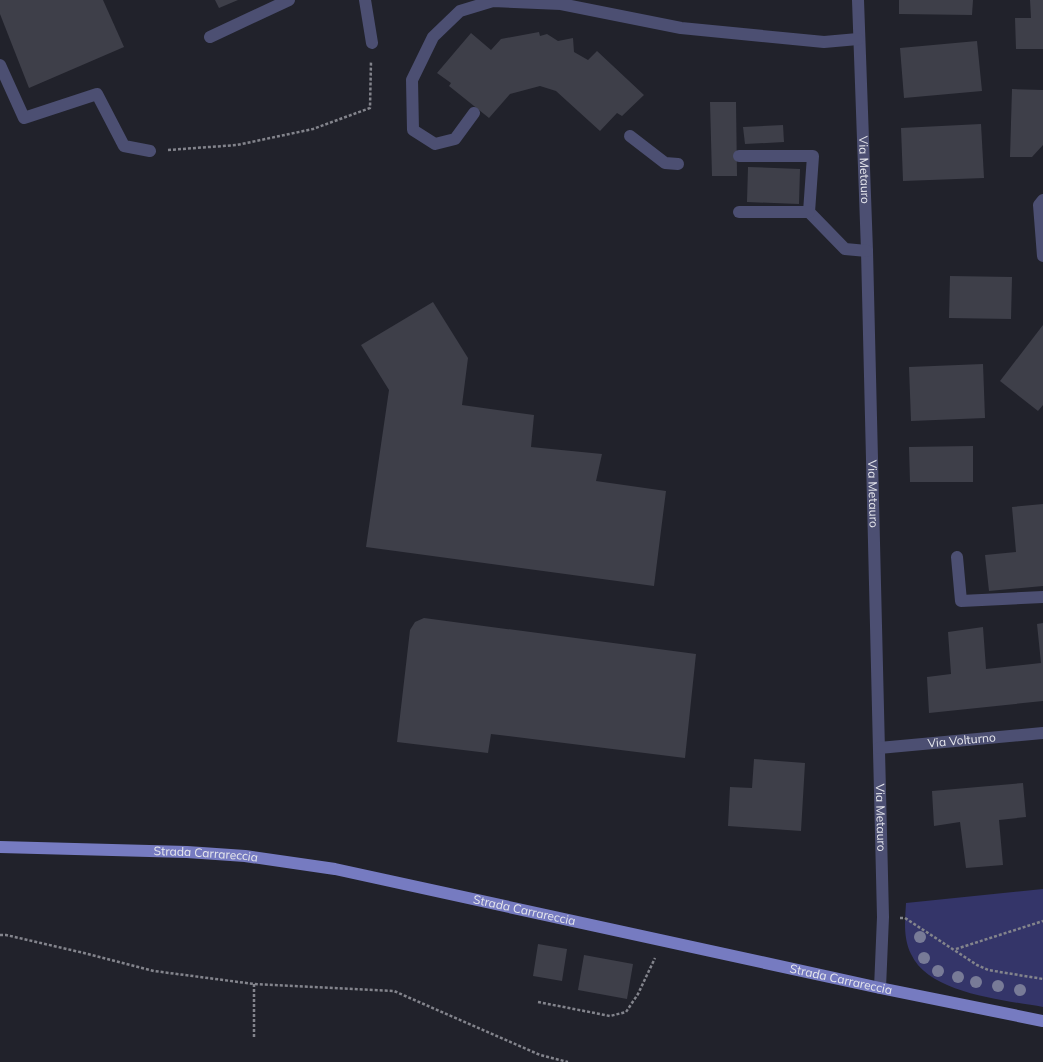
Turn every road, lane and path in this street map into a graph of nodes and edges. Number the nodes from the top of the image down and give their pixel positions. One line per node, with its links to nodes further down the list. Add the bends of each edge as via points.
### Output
1 (289, 0): 4 (street)
2 (365, 0): 6 (street)
3 (858, 0): 5 (street, Via Metauro)
4 (210, 37)
5 (858, 39): 8 (street, via 824,42 681,28 560,4 493,1 460,11 433,37 412,80 413,130 435,144 455,139); 16 (street, Via Metauro)
6 (372, 43): 10 (path, via 370,108 313,129 237,145)
7 (0, 65): 10 (street, via 24,118 97,94 124,146)
8 (474, 113)
9 (630, 136): 12 (street, via 665,163)
10 (150, 151)
11 (738, 156): 15 (street, via 813,156)
12 (678, 164)
13 (1043, 200): 17 (street, via 1039,205)
14 (739, 212): 15 (street)
15 (809, 212): 16 (street, via 845,250)
16 (867, 251): 21 (street, Via Metauro)
17 (1043, 256)
18 (957, 557): 19 (street, via 961,601)
19 (1043, 597)
20 (1043, 733): 21 (street, Via Volturno)
21 (879, 748): 23 (street, Via Metauro)
22 (0, 847): 26 (main road, Strada Carrareccia, via 244,856 335,869)
23 (883, 917): 27 (path, via 905,918); 30 (street, Via Metauro)
24 (1043, 921): 27 (path)
25 (0, 935): 29 (path, via 154,971)
26 (663, 941): 30 (main road, Strada Carrareccia); 31 (path, via 638,994 626,1012 610,1016)
27 (956, 950): 28 (path, via 988,970)
28 (1043, 979)
29 (254, 984): 33 (path); 34 (path, via 394,991 540,1055)
30 (880, 988): 32 (main road, Strada Carrareccia)
31 (538, 1002)
32 (1043, 1021)
33 (254, 1038)
34 (568, 1062)

